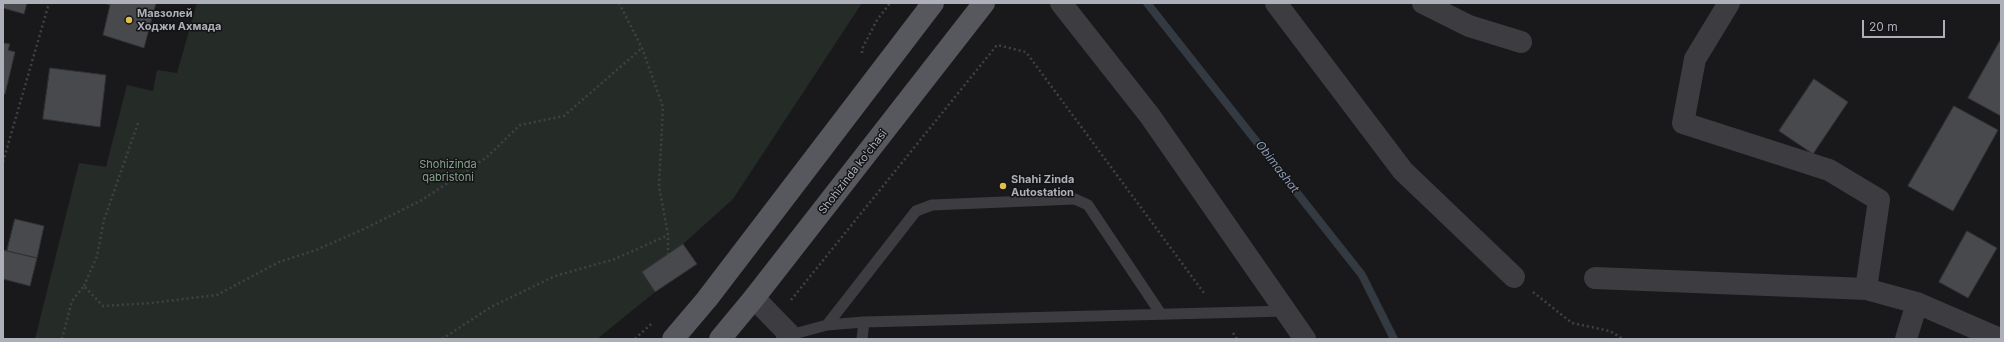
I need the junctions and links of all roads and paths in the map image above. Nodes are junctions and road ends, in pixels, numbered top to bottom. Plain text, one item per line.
1 (50, 3) edge
2 (619, 3) edge
3 (934, 3) edge
4 (984, 3) edge
5 (1061, 3) edge
6 (1276, 3) edge
7 (1422, 3) edge
8 (1729, 3) edge
9 (1521, 42) dead end
10 (642, 48) junction
11 (138, 123) dead end
12 (3, 162) edge
13 (668, 235) junction
14 (668, 254) dead end
15 (1514, 277) joint
16 (1595, 278) dead end
17 (84, 286) junction
18 (1866, 289) junction
19 (754, 298) junction
20 (1917, 303) junction
21 (1286, 311) junction
22 (1161, 314) junction
23 (864, 322) junction
24 (827, 325) junction
25 (788, 337) edge
26 (62, 339) edge
27 (442, 339) edge
28 (673, 339) edge
29 (720, 339) edge
30 (862, 339) edge
31 (1305, 339) edge
32 (1623, 339) edge
33 (1906, 339) edge
34 (2000, 339) edge

1 - 12 path
2 - 10 path
3 - 28 main road
4 - 19 main road, Shohizinda ko'chasi
5 - 21 street
6 - 15 street
7 - 9 street
8 - 18 street
10 - 13 path
10 - 17 path
11 - 17 path
13 - 14 path
13 - 27 path
15 - 32 path
16 - 18 street
17 - 26 path
18 - 20 street
19 - 25 street
19 - 29 main road, Shohizinda ko'chasi
20 - 33 street
20 - 34 street
21 - 22 lane
21 - 31 street
22 - 23 lane
22 - 24 lane
23 - 24 lane
23 - 30 lane
24 - 25 lane

